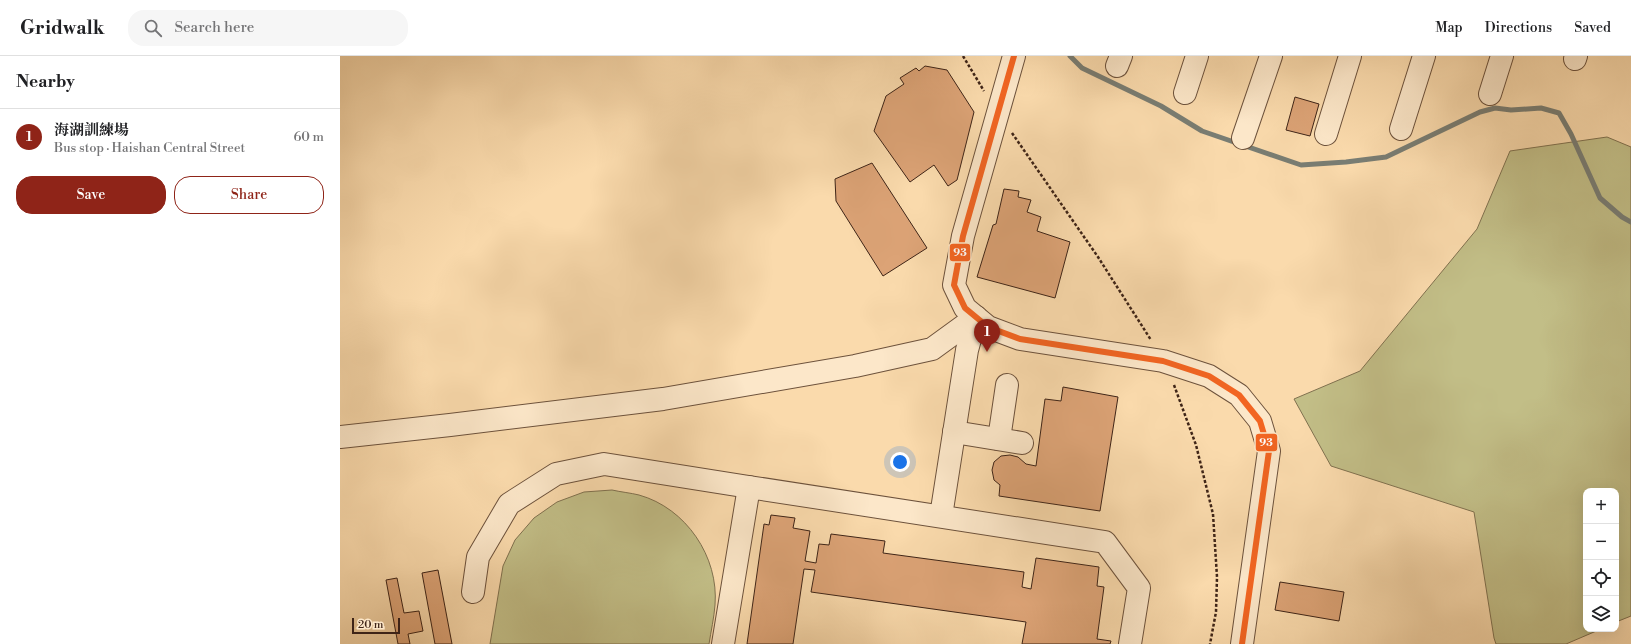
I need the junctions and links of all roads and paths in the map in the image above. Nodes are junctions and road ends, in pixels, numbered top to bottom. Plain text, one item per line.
1 (962, 56) edge
2 (1014, 56) edge
3 (1197, 56) edge
4 (1271, 56) edge
5 (1350, 56) edge
6 (1424, 56) edge
7 (1502, 56) edge
8 (1186, 93) dead end
9 (1490, 94) dead end
10 (999, 114) junction
11 (1401, 129) dead end
12 (1326, 134) dead end
13 (1243, 138) dead end
14 (976, 317) junction
15 (1162, 361) junction
16 (1007, 385) dead end
17 (954, 432) junction
18 (340, 436) edge
19 (999, 439) junction
20 (1022, 443) dead end
21 (749, 487) junction
22 (941, 516) junction
23 (474, 592) dead end
24 (724, 644) edge
25 (1130, 644) edge
26 (1210, 644) edge
27 (1242, 644) edge

1 - 10 path
2 - 10 street
3 - 8 street
4 - 13 street
5 - 12 street
6 - 11 street
7 - 9 street
10 - 14 street
10 - 15 path
14 - 15 street
14 - 17 street
14 - 18 street
15 - 26 path
15 - 27 street
16 - 19 street
17 - 19 street
17 - 22 street
19 - 20 street
21 - 22 street
21 - 23 street
21 - 24 street
22 - 25 street

